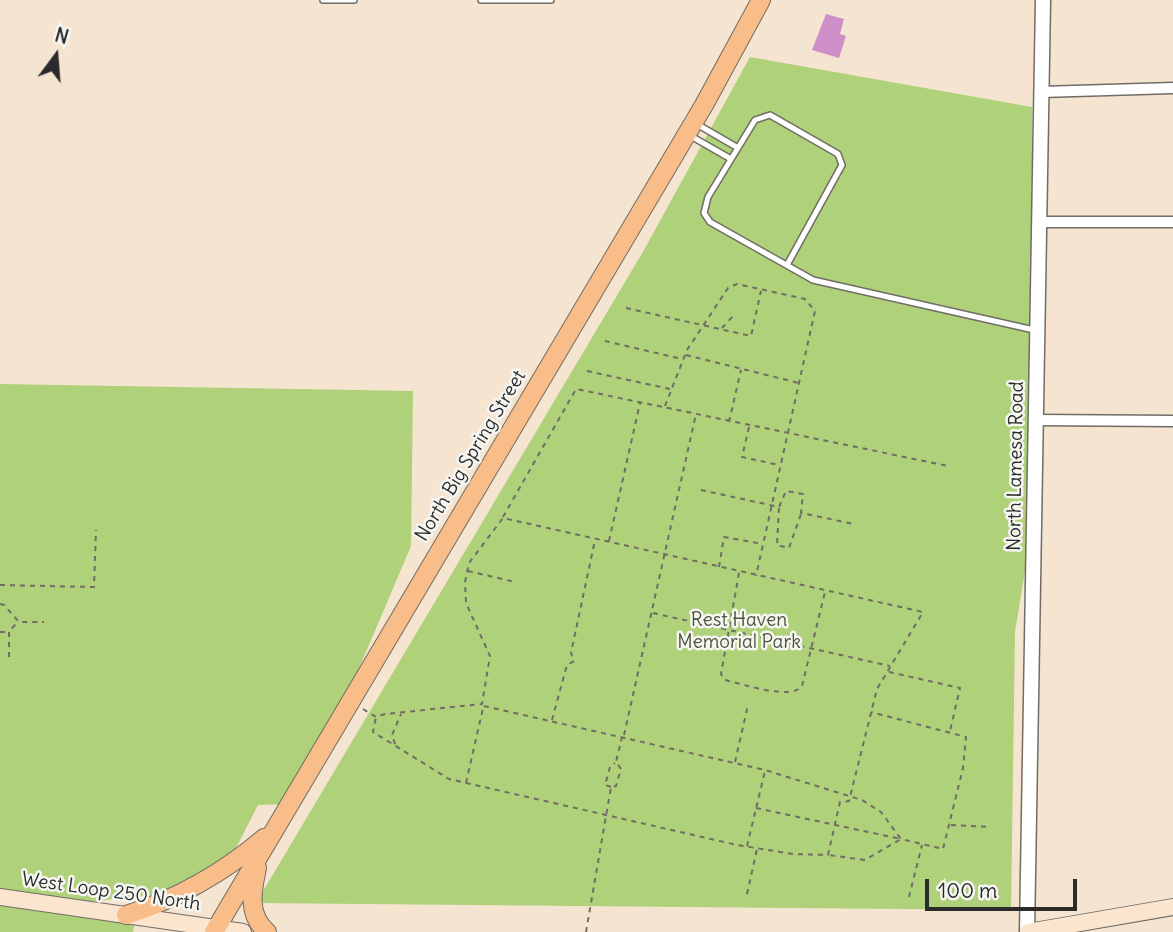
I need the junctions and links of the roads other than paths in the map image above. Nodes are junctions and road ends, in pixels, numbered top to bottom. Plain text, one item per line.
1 (323, 0) edge
2 (354, 0) edge
3 (481, 0) edge
4 (551, 0) edge
5 (761, 0) edge
6 (1043, 0) edge
7 (1173, 88) edge
8 (1041, 92) junction
9 (690, 128) junction
10 (738, 148) junction
11 (731, 159) junction
12 (1039, 222) junction
13 (1173, 222) edge
14 (787, 265) junction
15 (1037, 330) junction
16 (1036, 420) junction
17 (1173, 421) edge
18 (274, 829) junction
19 (261, 851) junction
20 (0, 897) edge
21 (1173, 907) edge
22 (134, 917) junction
23 (215, 930) edge
24 (156, 932) edge
25 (243, 932) edge
26 (267, 932) edge
27 (1028, 932) edge

1 - 2 lane
3 - 4 lane
5 - 9 highway, North Big Spring Street
6 - 8 street, North Lamesa Road
7 - 8 street
8 - 12 street, North Lamesa Road
9 - 10 lane
9 - 11 lane
9 - 18 highway, North Big Spring Street
10 - 11 lane
10 - 14 lane
11 - 14 lane
12 - 13 street
12 - 15 street, North Lamesa Road
14 - 15 lane
15 - 16 street, North Lamesa Road
16 - 17 street
16 - 27 street, North Lamesa Road
18 - 19 highway, North Big Spring Street
18 - 22 highway
19 - 23 highway, North Big Spring Street
19 - 26 highway
20 - 22 main road, West Loop 250 North
21 - 27 main road
22 - 23 main road, West Loop 250 North
22 - 24 main road
23 - 25 main road, West Loop 250 North

